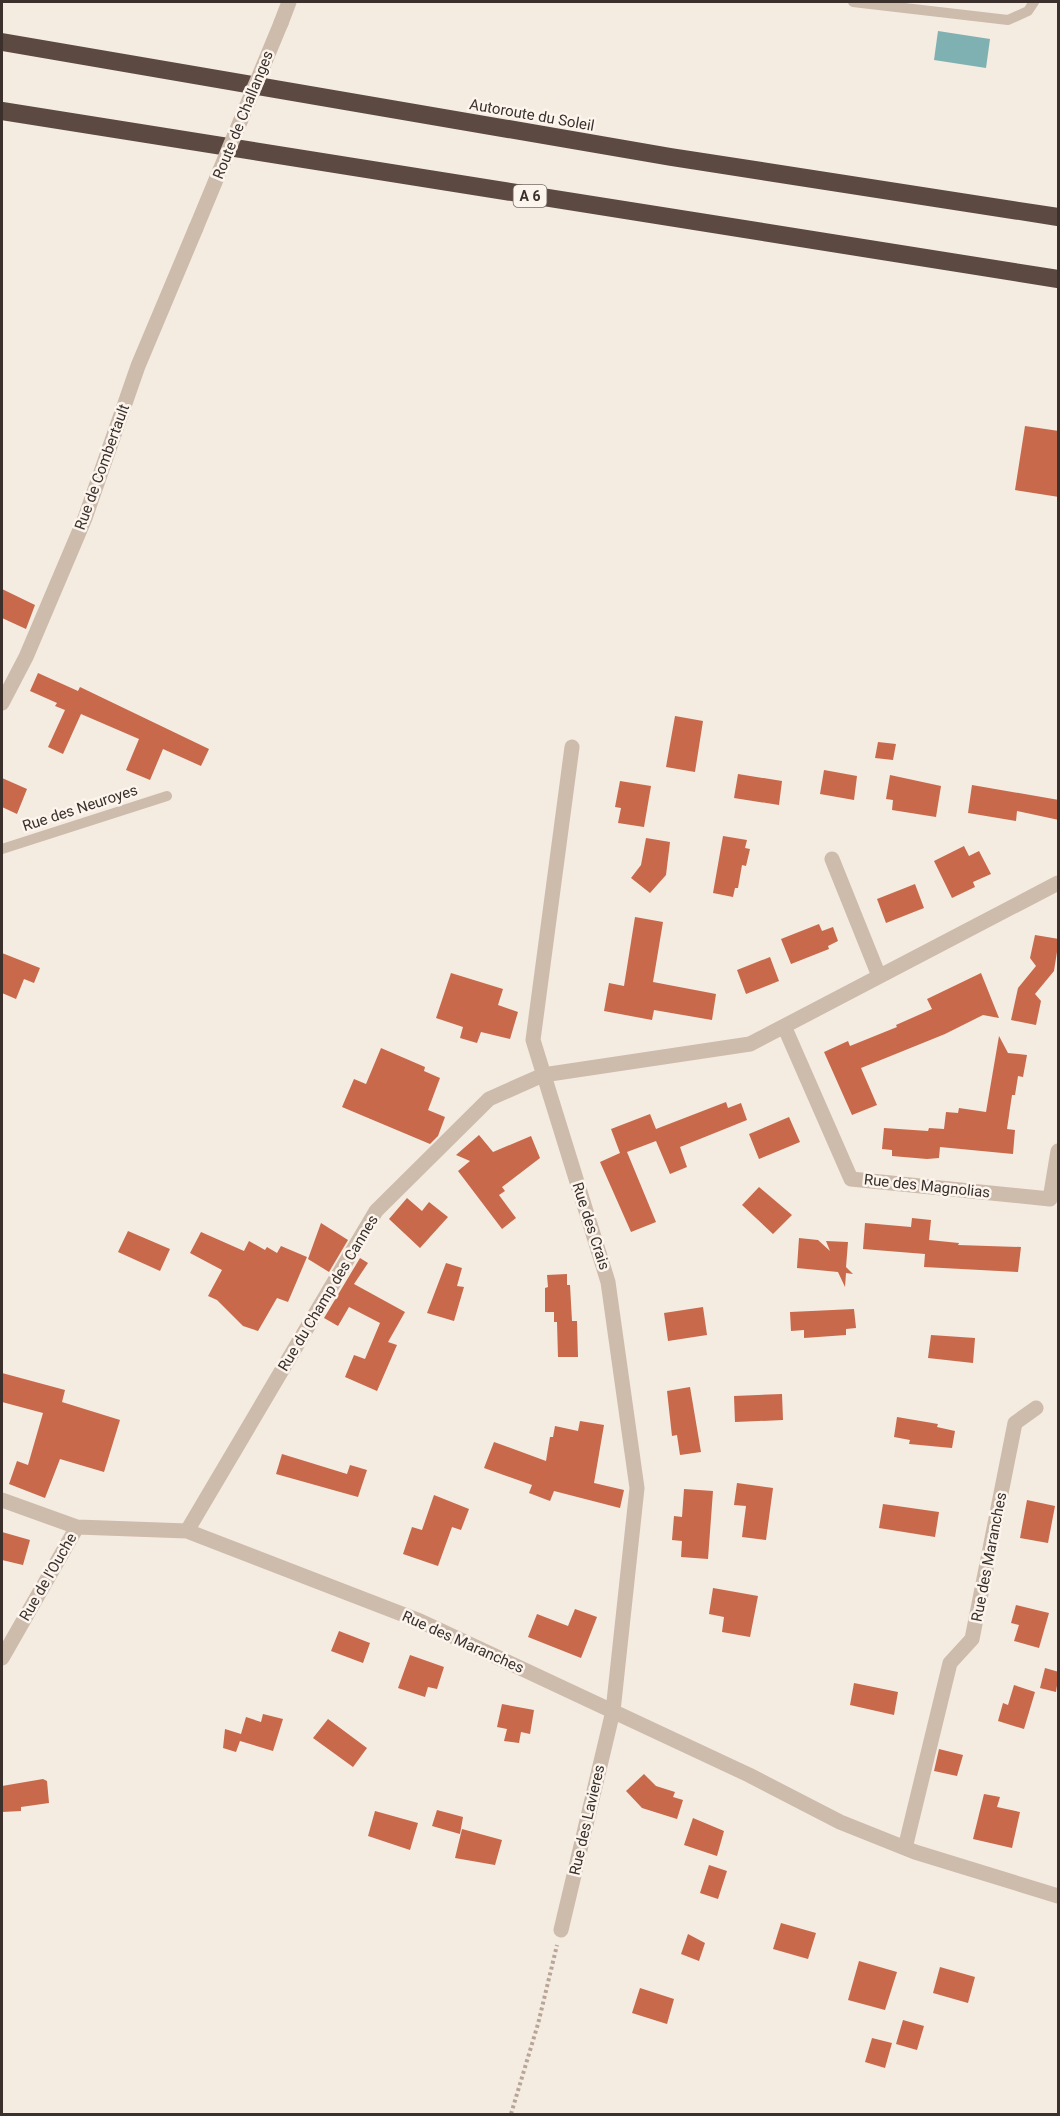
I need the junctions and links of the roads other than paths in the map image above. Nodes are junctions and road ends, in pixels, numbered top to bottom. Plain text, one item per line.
1 (289, 2) edge
2 (853, 2) edge
3 (1034, 2) edge
4 (2, 42) edge
5 (2, 111) edge
6 (1059, 217) edge
7 (196, 228) joint
8 (1059, 279) edge
9 (2, 704) edge
10 (572, 747) dead end
11 (167, 796) dead end
12 (2, 849) edge
13 (832, 858) dead end
14 (1059, 883) edge
15 (879, 976) junction
16 (784, 1026) junction
17 (543, 1075) junction
18 (1059, 1151) edge
19 (1036, 1408) dead end
20 (2, 1500) edge
21 (77, 1527) junction
22 (188, 1531) junction
23 (2, 1658) edge
24 (613, 1711) junction
25 (905, 1848) junction
26 (1059, 1896) edge
27 (561, 1930) road end

1 - 7 street, Route de Challanges, bridge
2 - 3 lane
4 - 6 highway, Autoroute du Soleil
5 - 8 highway, A 6
7 - 9 street, Rue de Combertault
10 - 17 street, Rue des Crais
11 - 12 lane, Rue des Neuroyes
13 - 15 street
14 - 15 street
15 - 16 street
16 - 17 street
16 - 18 street, Rue des Magnolias
17 - 22 street, Rue du Champ des Cannes
17 - 24 street, Rue des Crais
19 - 25 street, Rue des Maranches
20 - 21 street, Rue des Maranches
21 - 22 street, Rue des Maranches
21 - 23 street, Rue de l'Ouche
22 - 24 street, Rue des Maranches
24 - 25 street, Rue des Maranches
24 - 27 street, Rue des Lavieres
25 - 26 street, Rue des Maranches

